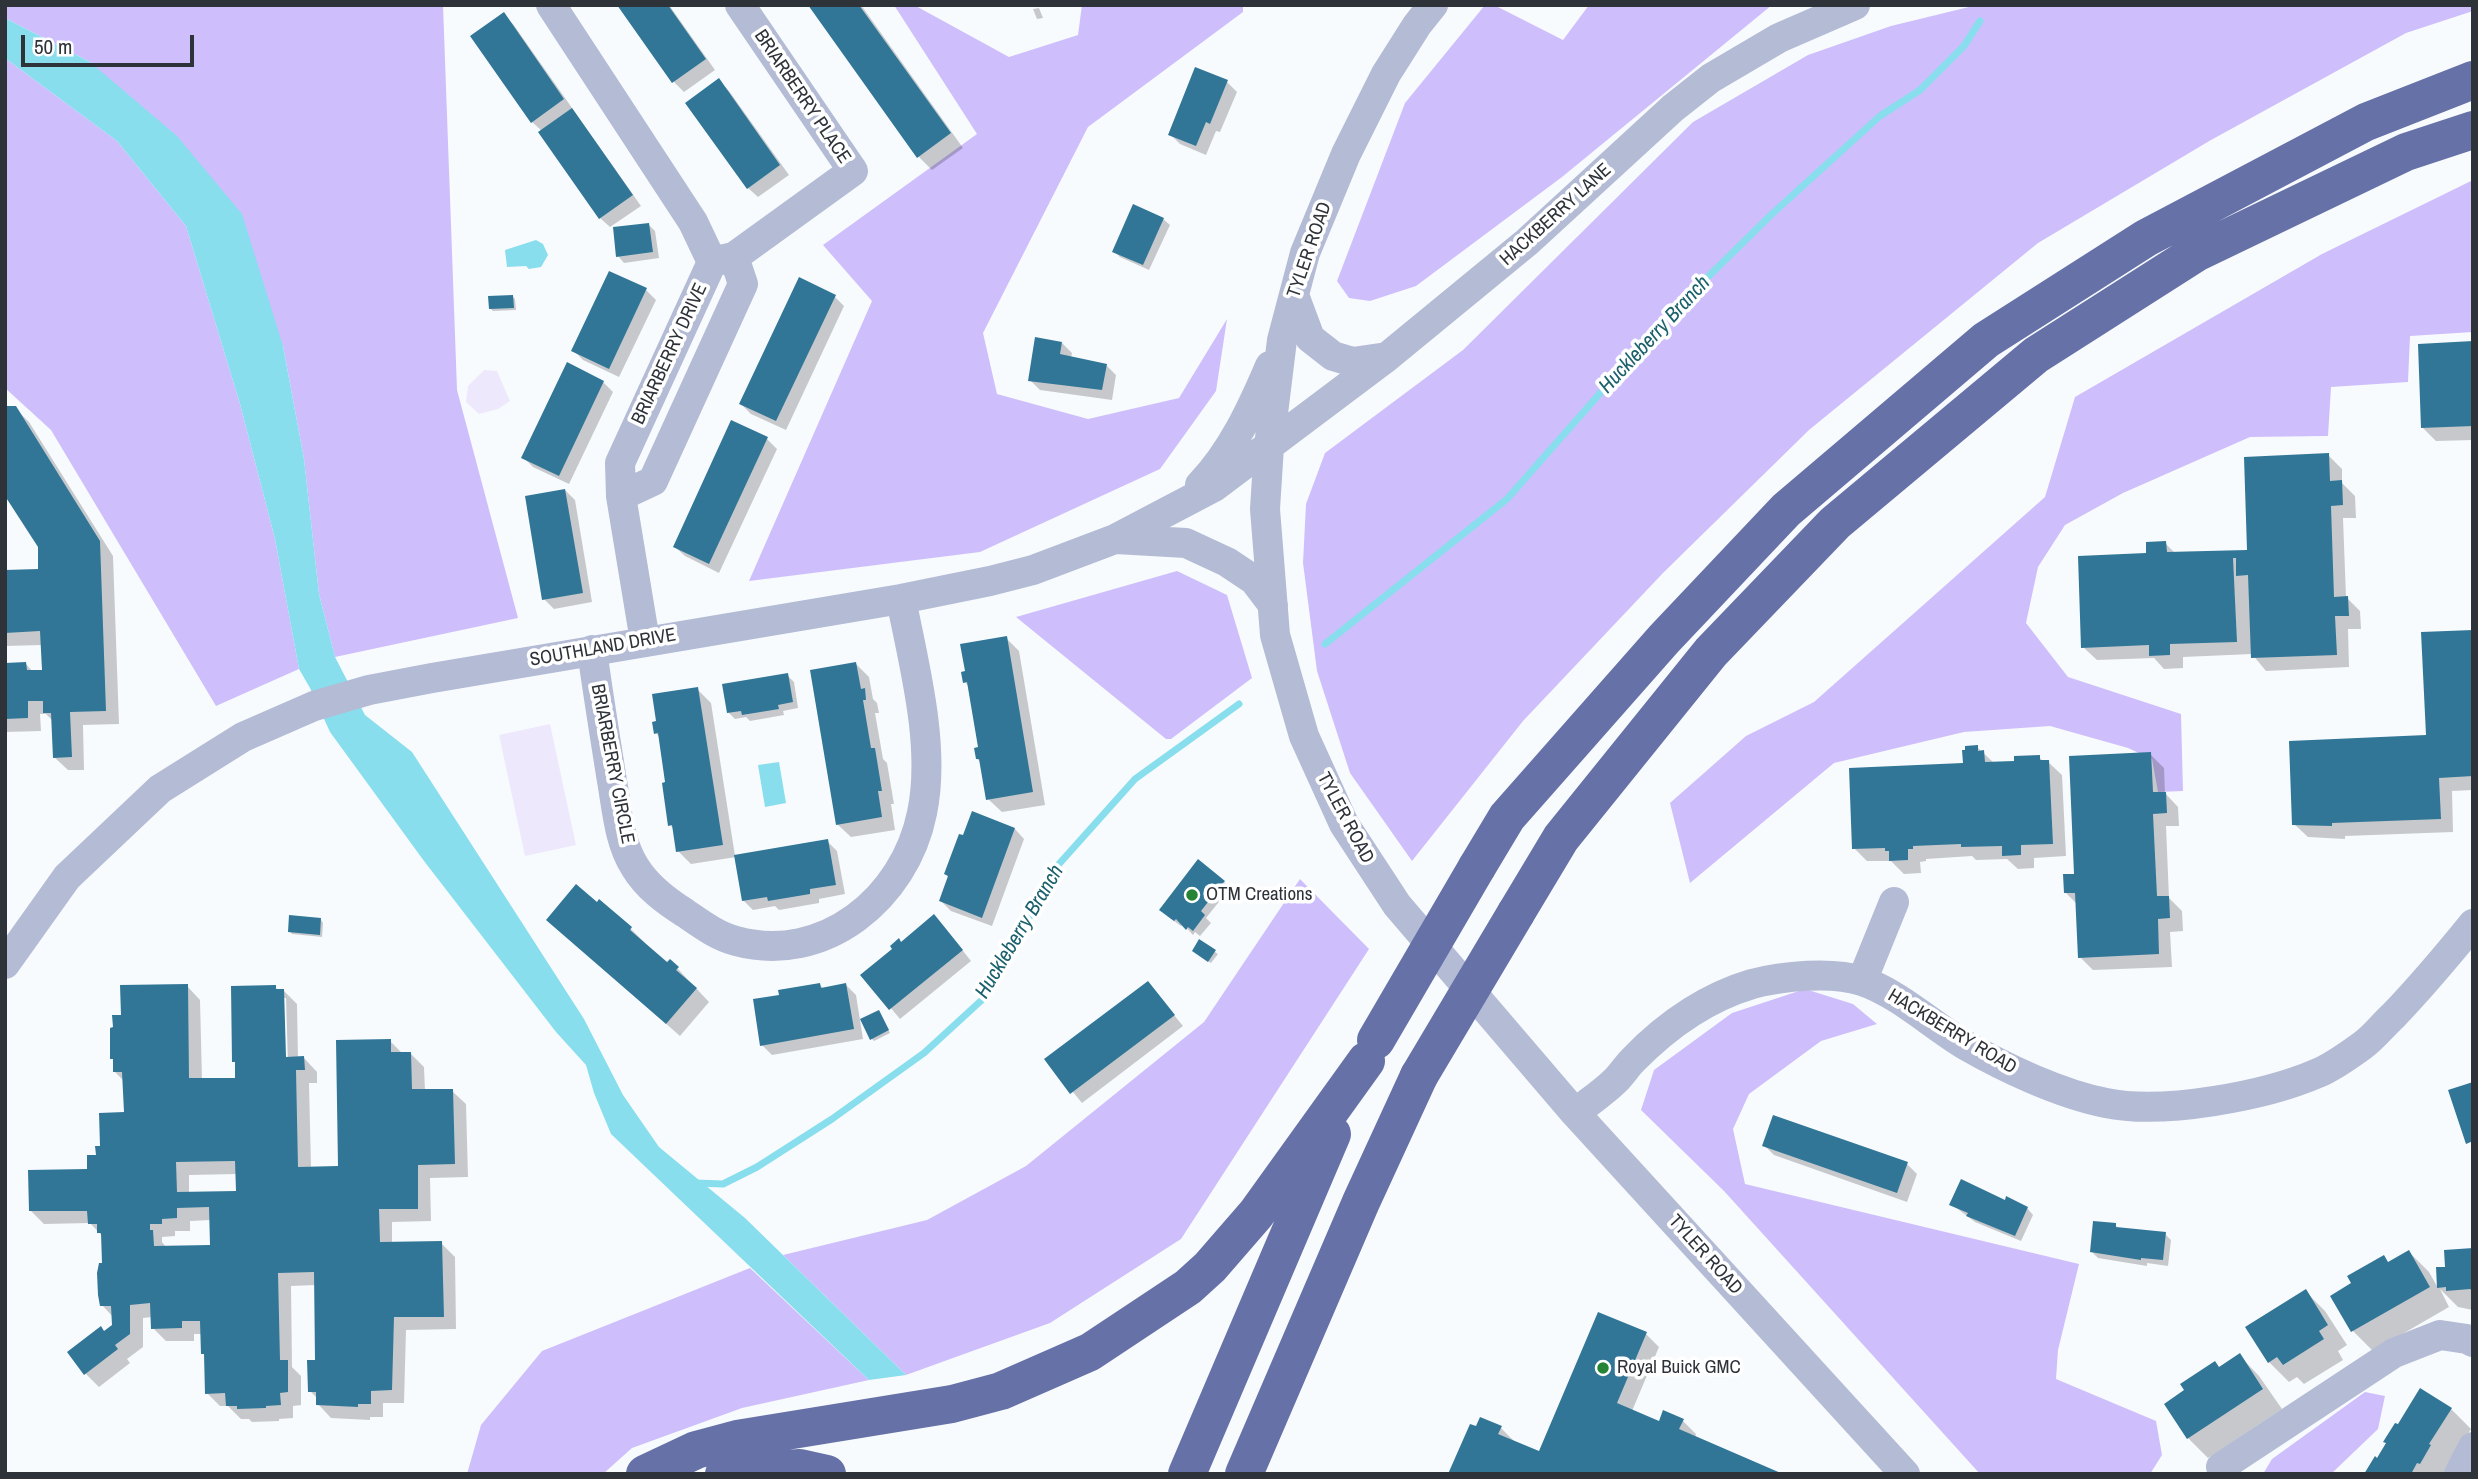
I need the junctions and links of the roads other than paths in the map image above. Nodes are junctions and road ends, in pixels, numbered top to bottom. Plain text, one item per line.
1 (551, 5) edge
2 (740, 5) edge
3 (1433, 5) edge
4 (1855, 5) edge
5 (2473, 80) edge
6 (2473, 130) edge
7 (723, 260) junction
8 (1294, 295) junction
9 (1282, 340) junction
10 (1387, 357) junction
11 (1269, 446) junction
12 (1182, 504) junction
13 (1115, 539) junction
14 (901, 599) junction
15 (1273, 605) junction
16 (645, 641) junction
17 (592, 650) junction
18 (1894, 902) dead end
19 (2473, 924) edge
20 (5, 964) edge
21 (1862, 981) junction
22 (1371, 1050) junction
23 (1575, 1113) junction
24 (2473, 1342) edge
25 (2473, 1447) edge
26 (2221, 1467) dead end
27 (645, 1474) edge
28 (724, 1474) edge
29 (827, 1474) edge
30 (1187, 1474) edge
31 (1244, 1474) edge
32 (1905, 1474) edge
33 (2459, 1474) edge

1 - 7 street
2 - 7 street, BRIARBERRY PLACE
3 - 8 street, TYLER ROAD
4 - 10 street, HACKBERRY LANE
5 - 22 highway, bridge
6 - 31 highway, bridge
7 - 16 street, BRIARBERRY DRIVE
8 - 9 street, TYLER ROAD
8 - 10 street
9 - 11 street, TYLER ROAD
9 - 12 street
10 - 11 street, HACKBERRY LANE
11 - 12 street, SOUTHLAND DRIVE
11 - 15 street, TYLER ROAD
12 - 13 street, SOUTHLAND DRIVE
13 - 14 street, SOUTHLAND DRIVE
13 - 15 street
14 - 16 street, SOUTHLAND DRIVE
14 - 17 street, BRIARBERRY CIRCLE
15 - 23 street, TYLER ROAD
16 - 17 street, SOUTHLAND DRIVE
17 - 20 street, SOUTHLAND DRIVE
18 - 21 street
19 - 21 street, HACKBERRY ROAD
21 - 23 street, HACKBERRY ROAD
22 - 27 highway
22 - 30 highway
23 - 32 street, TYLER ROAD
24 - 26 street
25 - 33 street
28 - 29 highway

